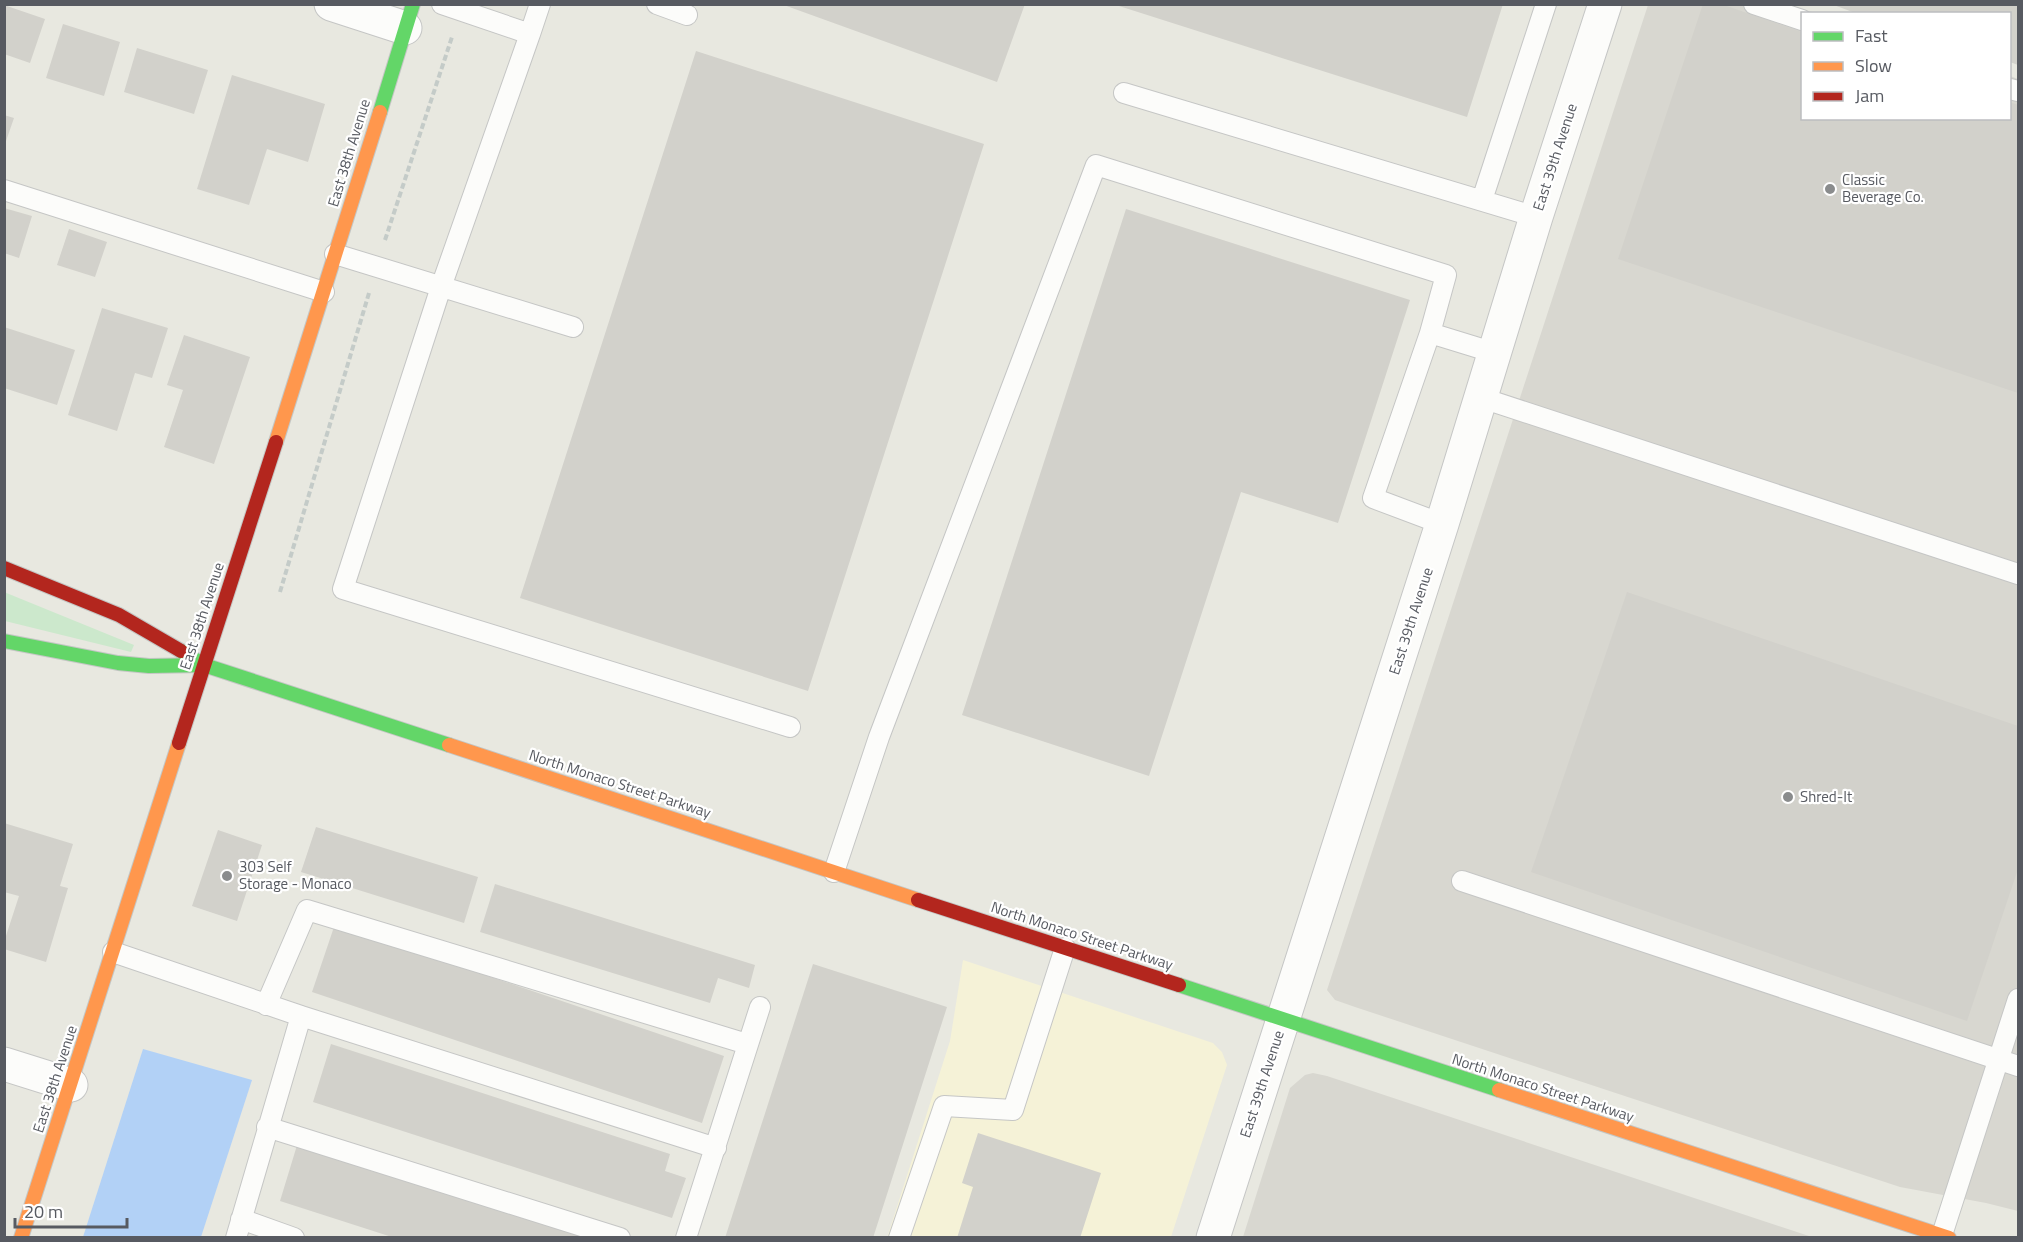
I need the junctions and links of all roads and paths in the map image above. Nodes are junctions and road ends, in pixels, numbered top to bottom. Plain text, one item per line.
1 (331, 4) edge
2 (442, 4) edge
3 (540, 4) edge
4 (657, 4) edge
5 (1546, 4) edge
6 (1605, 4) edge
7 (1754, 4) edge
8 (687, 15) dead end
9 (409, 16) edge
10 (1801, 20) edge
11 (530, 34) junction
12 (1124, 93) dead end
13 (4, 190) edge
14 (1482, 201) junction
15 (1536, 217) junction
16 (335, 254) junction
17 (441, 287) junction
18 (324, 292) junction
19 (573, 327) dead end
20 (1430, 333) junction
21 (1495, 353) junction
22 (1482, 398) junction
23 (1442, 524) junction
24 (4, 568) edge
25 (2019, 574) edge
26 (4, 641) edge
27 (204, 665) junction
28 (790, 727) dead end
29 (834, 872) junction
30 (1462, 881) dead end
31 (1065, 948) junction
32 (113, 952) junction
33 (2019, 999) edge
34 (266, 1005) junction
35 (760, 1007) dead end
36 (301, 1016) junction
37 (1283, 1019) junction
38 (747, 1044) junction
39 (1999, 1059) junction
40 (2019, 1066) edge
41 (19, 1069) edge
42 (71, 1085) junction
43 (267, 1127) junction
44 (716, 1148) junction
45 (238, 1228) edge
46 (1946, 1236) edge
47 (21, 1238) edge
48 (294, 1238) edge
49 (620, 1238) edge
50 (686, 1238) edge
51 (899, 1238) edge
52 (1214, 1238) edge

1 - 9 street
2 - 11 lane
3 - 11 lane
4 - 8 lane
5 - 14 lane
6 - 15 street, East 39th Avenue
7 - 10 lane
9 - 16 street, East 38th Avenue
11 - 17 lane
12 - 14 lane
13 - 18 lane
14 - 15 lane
15 - 21 street, East 39th Avenue
16 - 17 lane
16 - 18 street, East 38th Avenue
17 - 19 lane
17 - 28 lane
18 - 27 street, East 38th Avenue
20 - 21 lane
20 - 23 lane
20 - 29 lane
21 - 22 street, East 39th Avenue
22 - 23 street, East 39th Avenue
22 - 25 lane
23 - 37 street, East 39th Avenue
24 - 27 street, North Monaco Street Parkway
26 - 27 street, North Monaco Street Parkway
27 - 29 street, North Monaco Street Parkway
27 - 32 street, East 38th Avenue
29 - 31 street, North Monaco Street Parkway
30 - 39 lane
31 - 37 street, North Monaco Street Parkway
31 - 51 lane
32 - 34 lane
32 - 42 street, East 38th Avenue
33 - 39 lane
34 - 36 lane
34 - 38 lane
35 - 38 lane
36 - 43 lane
36 - 44 lane
37 - 46 street, North Monaco Street Parkway
37 - 52 street, East 39th Avenue
38 - 44 lane
39 - 40 lane
39 - 46 lane
41 - 42 street
42 - 47 street, East 38th Avenue
43 - 45 lane
43 - 49 lane
44 - 50 lane
45 - 48 lane

